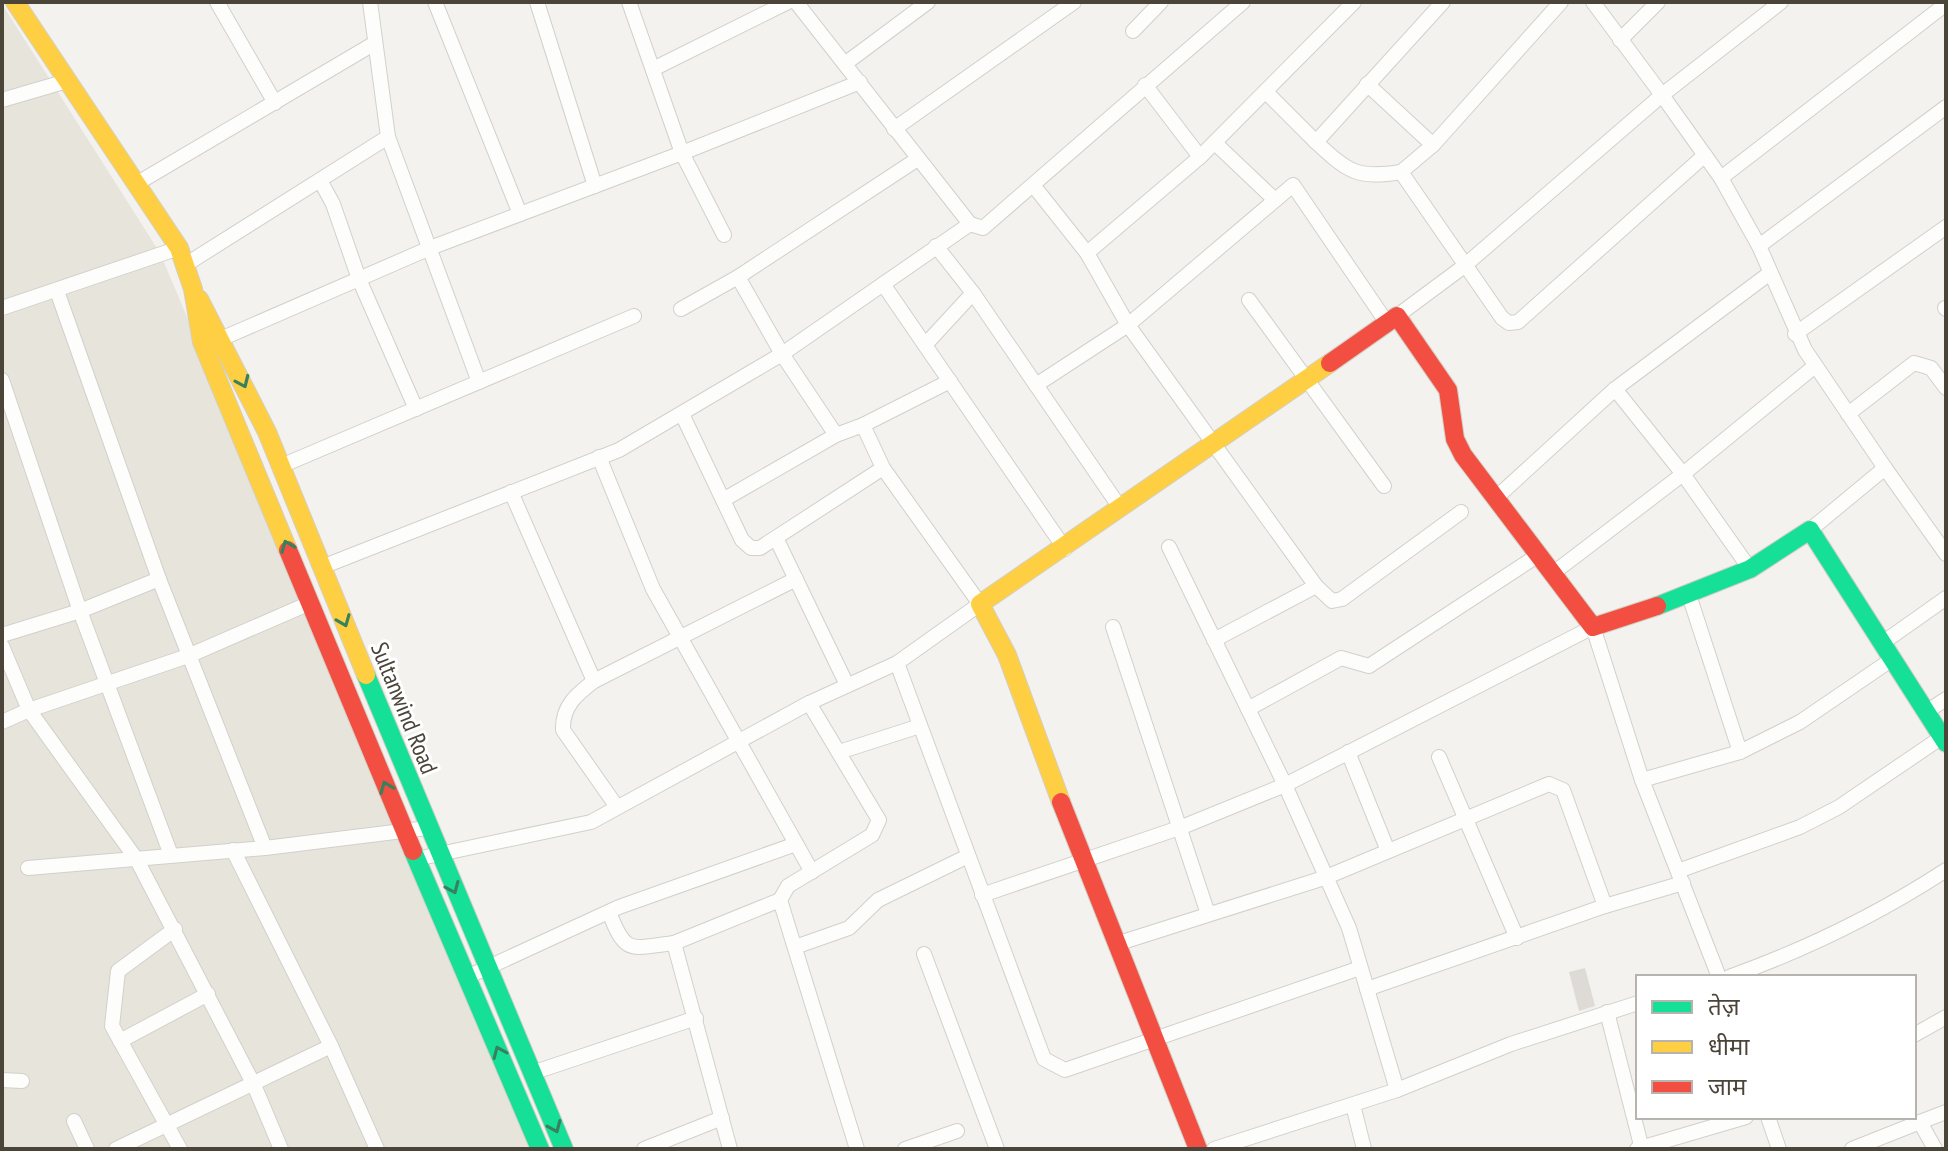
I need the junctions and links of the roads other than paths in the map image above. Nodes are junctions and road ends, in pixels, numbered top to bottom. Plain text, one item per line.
1 (15, 2) edge
2 (370, 2) edge
3 (435, 2) edge
4 (537, 2) edge
5 (629, 2) edge
6 (788, 2) edge
7 (796, 2) edge
8 (928, 2) edge
9 (1074, 2) edge
10 (1161, 2) edge
11 (1243, 2) edge
12 (1354, 2) edge
13 (1443, 2) edge
14 (1561, 2) edge
15 (1593, 2) edge
16 (1658, 2) edge
17 (1781, 2) edge
18 (221, 4) edge
19 (1946, 4) edge
20 (1133, 31) dead end
21 (1620, 40) junction
22 (375, 43) junction
23 (846, 63) junction
24 (653, 69) junction
25 (67, 81) junction
26 (860, 82) junction
27 (1367, 84) junction
28 (1145, 85) junction
29 (1266, 92) junction
30 (1662, 95) junction
31 (2, 100) edge
32 (275, 103) junction
33 (1946, 107) edge
34 (894, 129) junction
35 (388, 137) junction
36 (1316, 142) junction
37 (1215, 143) junction
38 (1433, 145) junction
39 (682, 153) junction
40 (1705, 155) junction
41 (1200, 157) junction
42 (916, 160) junction
43 (1401, 172) junction
44 (1721, 178) junction
45 (320, 180) junction
46 (136, 184) junction
47 (1033, 185) junction
48 (595, 186) junction
49 (1275, 200) junction
50 (520, 214) junction
51 (970, 224) junction
52 (1946, 227) edge
53 (724, 235) dead end
54 (936, 246) junction
55 (1759, 246) junction
56 (430, 248) junction
57 (1087, 253) junction
58 (182, 257) junction
59 (1463, 267) junction
60 (1770, 273) junction
61 (738, 277) junction
62 (359, 279) junction
63 (883, 284) junction
64 (193, 289) junction
65 (57, 291) junction
66 (973, 293) junction
67 (1249, 300) dead end
68 (2, 308) edge
69 (681, 309) dead end
70 (634, 316) dead end
71 (1392, 319) junction
72 (1128, 325) junction
73 (1795, 334) junction
74 (223, 338) junction
75 (925, 345) junction
76 (782, 354) junction
77 (1815, 366) junction
78 (1307, 380) junction
79 (950, 381) junction
80 (479, 382) junction
81 (1036, 385) junction
82 (1946, 388) edge
83 (3, 389) edge
84 (1615, 389) junction
85 (416, 409) junction
86 (682, 414) junction
87 (1848, 414) junction
88 (863, 425) junction
89 (836, 435) junction
90 (1214, 443) junction
91 (599, 457) junction
92 (281, 466) junction
93 (883, 468) junction
94 (1885, 468) junction
95 (1683, 474) junction
96 (1384, 486) dead end
97 (511, 492) junction
98 (1498, 496) junction
99 (723, 500) junction
100 (1121, 509) junction
101 (1461, 512) dead end
102 (1810, 530) junction
103 (776, 538) junction
104 (1169, 547) dead end
105 (1065, 549) junction
106 (1540, 554) junction
107 (1946, 554) edge
108 (322, 567) junction
109 (1750, 569) junction
110 (1552, 574) junction
111 (159, 579) junction
112 (796, 579) junction
113 (1316, 586) junction
114 (1689, 595) junction
115 (1946, 598) edge
116 (310, 603) junction
117 (980, 604) junction
118 (80, 611) junction
119 (1113, 627) dead end
120 (1593, 627) junction
121 (2, 635) edge
122 (679, 636) junction
123 (1214, 640) junction
124 (1881, 644) junction
125 (2, 646) edge
126 (188, 656) junction
127 (1891, 660) junction
128 (897, 663) junction
129 (594, 681) junction
130 (107, 683) junction
131 (847, 685) junction
132 (1946, 699) edge
133 (809, 703) junction
134 (1248, 709) junction
135 (29, 710) junction
136 (1926, 712) junction
137 (2, 722) edge
138 (920, 726) junction
139 (1944, 740) edge
140 (738, 741) junction
141 (839, 752) junction
142 (1348, 752) junction
143 (1740, 752) junction
144 (1439, 757) dead end
145 (1642, 780) junction
146 (1285, 785) junction
147 (617, 807) junction
148 (1466, 819) junction
149 (1182, 827) junction
150 (427, 828) junction
151 (405, 833) junction
152 (796, 844) junction
153 (265, 848) junction
154 (233, 850) junction
155 (1388, 851) junction
156 (438, 852) junction
157 (171, 855) junction
158 (968, 856) junction
159 (416, 859) junction
160 (137, 860) junction
161 (1082, 860) junction
162 (28, 868) dead end
163 (1946, 870) edge
164 (812, 872) junction
165 (1680, 877) junction
166 (1324, 878) junction
167 (982, 895) junction
168 (780, 900) junction
169 (1605, 906) junction
170 (609, 912) junction
171 (1208, 914) junction
172 (175, 929) junction
173 (1517, 938) junction
174 (674, 943) junction
175 (1116, 944) junction
176 (795, 947) junction
177 (924, 954) dead end
178 (487, 967) junction
179 (1360, 968) junction
180 (1718, 975) edge
181 (1735, 975) edge
182 (467, 977) junction
183 (1367, 989) junction
184 (208, 994) junction
185 (1636, 1004) edge
186 (1607, 1012) junction
187 (1946, 1017) edge
188 (696, 1018) junction
189 (1916, 1034) edge
190 (1156, 1040) junction
191 (120, 1041) junction
192 (331, 1046) junction
193 (532, 1073) junction
194 (2, 1080) edge
195 (22, 1081) dead end
196 (254, 1085) junction
197 (1397, 1090) junction
198 (1353, 1105) junction
199 (1946, 1112) edge
200 (722, 1118) junction
201 (1739, 1119) edge
202 (1769, 1119) edge
203 (74, 1121) dead end
204 (1920, 1122) junction
205 (169, 1124) junction
206 (957, 1131) dead end
207 (1259, 1142) edge
208 (87, 1149) edge
209 (116, 1149) edge
210 (180, 1149) edge
211 (281, 1149) edge
212 (377, 1149) edge
213 (540, 1149) edge
214 (564, 1149) edge
215 (644, 1149) edge
216 (730, 1149) edge
217 (857, 1149) edge
218 (905, 1149) edge
219 (997, 1149) edge
220 (1198, 1149) edge
221 (1214, 1149) edge
222 (1364, 1149) edge
223 (1640, 1149) edge
224 (1779, 1149) edge
225 (1852, 1149) edge
226 (1935, 1149) edge

1 - 25 main road
2 - 22 street
3 - 50 street
4 - 48 street
5 - 24 street
6 - 24 street
7 - 23 street
8 - 23 street
9 - 34 street
10 - 20 street
11 - 28 street
12 - 29 street
13 - 27 street
14 - 38 street
15 - 21 street
16 - 21 street
17 - 30 street
18 - 32 street
19 - 44 street
21 - 30 street
22 - 32 street
22 - 35 street
23 - 26 street
24 - 39 street
25 - 31 street
25 - 46 main road
26 - 34 street
26 - 39 street
27 - 36 street
27 - 38 street
28 - 41 street
28 - 47 street
29 - 36 street
29 - 37 street
30 - 40 street
30 - 59 street
32 - 46 street
33 - 55 street
34 - 42 street
35 - 45 street
35 - 56 street
36 - 43 street
37 - 41 street
37 - 49 street
38 - 43 street
39 - 48 street
39 - 53 street
40 - 44 street
40 - 59 street
41 - 57 street
42 - 51 street
42 - 61 street
43 - 59 street
44 - 55 street
45 - 58 street
45 - 62 street
46 - 58 main road
47 - 51 street
47 - 57 street
48 - 50 street
49 - 71 street
49 - 72 street
50 - 56 street
51 - 54 street
52 - 73 street
54 - 63 street
54 - 66 street
55 - 60 street
56 - 62 street
56 - 80 street
57 - 72 street
58 - 64 main road
58 - 65 street
59 - 71 street
60 - 73 street
60 - 84 street
61 - 69 street
61 - 76 street
62 - 74 street
62 - 85 street
63 - 75 street
63 - 76 street
64 - 74 main road, Sultanwind Road
116 -> 64 main road
65 - 68 street
65 - 111 street
66 - 75 street
66 - 81 street
67 - 78 street
70 - 80 street
71 - 78 main road
71 - 98 main road
72 - 81 street
72 - 90 street
73 - 77 street
74 -> 92 main road, Sultanwind Road
75 - 79 street
76 - 86 street
76 - 89 street
77 - 87 street
77 - 95 street
78 - 90 main road
78 - 96 street
79 - 88 street
79 - 105 street
80 - 85 street
81 - 100 street
82 - 87 street
83 - 118 street
84 - 95 street
84 - 98 street
85 - 92 street
86 - 91 street
86 - 99 street
87 - 94 street
88 - 89 street
88 - 93 street
89 - 99 street
90 - 100 main road
90 - 113 street
91 - 97 street
91 - 122 street
92 - 108 main road, Sultanwind Road
93 - 103 street
93 - 117 street
94 - 102 street
94 - 107 street
95 - 109 street
95 - 110 street
97 - 108 street
97 - 129 street
98 - 106 main road
99 - 103 street
100 - 105 main road
101 - 113 street
102 - 109 main road
102 - 124 main road
103 - 112 street
104 - 123 street
105 - 117 main road
106 - 110 main road
106 - 134 street
108 -> 150 main road, Sultanwind Road
109 - 114 main road
110 - 120 main road
111 - 118 street
111 - 126 street
112 - 122 street
112 - 131 street
113 - 123 street
114 - 120 main road
114 - 143 street
115 - 124 street
116 - 126 street
151 -> 116 main road
117 - 128 street
117 - 161 main road
118 - 121 street
118 - 130 street
119 - 149 street
120 - 142 street
120 - 145 street
122 - 129 street
122 - 140 street
123 - 134 street
124 - 127 main road
125 - 135 street
126 - 130 street
126 - 153 street
127 - 136 main road
127 - 143 street
128 - 131 street
128 - 138 street
129 - 147 street
130 - 135 street
130 - 157 street
131 - 133 street
132 - 136 street
133 - 140 street
133 - 141 street
134 - 146 street
135 - 137 street
135 - 160 street
136 - 139 main road
138 - 141 street
138 - 158 street
139 - 165 street
140 - 147 street
140 - 152 street
141 - 164 street
142 - 146 street
142 - 155 street
143 - 145 street
144 - 148 street
145 - 165 street
146 - 149 street
146 - 166 street
147 - 156 street
148 - 155 street
148 - 169 street
148 - 173 street
149 - 161 street
149 - 171 street
150 - 151 street
150 - 156 main road, Sultanwind Road
151 - 153 street
151 - 159 main road
152 - 164 street
152 - 170 street
153 - 154 street
154 - 157 street
154 - 192 street
155 - 166 street
156 - 159 street
156 -> 178 main road, Sultanwind Road
157 - 160 street
158 - 167 street
158 - 176 street
159 - 182 main road
160 - 162 street
160 - 172 street
161 - 167 street
161 - 175 main road
163 - 181 street
164 - 168 street
165 - 169 street
165 - 180 street
166 - 171 street
166 - 179 street
167 - 190 street
168 - 174 street
168 - 176 street
169 - 173 street
170 - 174 street
170 - 178 street
171 - 175 street
172 - 184 street
172 - 191 street
173 - 183 street
174 - 188 street
175 - 190 main road
176 - 217 street
177 - 219 street
178 - 182 street
178 - 193 main road, Sultanwind Road
179 - 183 street
179 - 190 street
213 -> 182 main road
183 - 197 street
184 - 191 street
184 - 196 street
185 - 186 street
186 - 197 street
186 - 223 street
187 - 189 street
188 - 193 street
188 - 200 street
190 - 220 main road
191 - 205 street
192 - 196 street
192 - 212 street
193 -> 214 main road, Sultanwind Road
194 - 195 street
196 - 205 street
196 - 211 street
197 - 198 street
198 - 207 street
198 - 222 street
199 - 204 street
200 - 215 street
200 - 216 street
201 - 223 street
202 - 224 street
203 - 208 street
204 - 225 street
204 - 226 street
205 - 209 street
205 - 210 street
206 - 218 street
207 - 221 street

